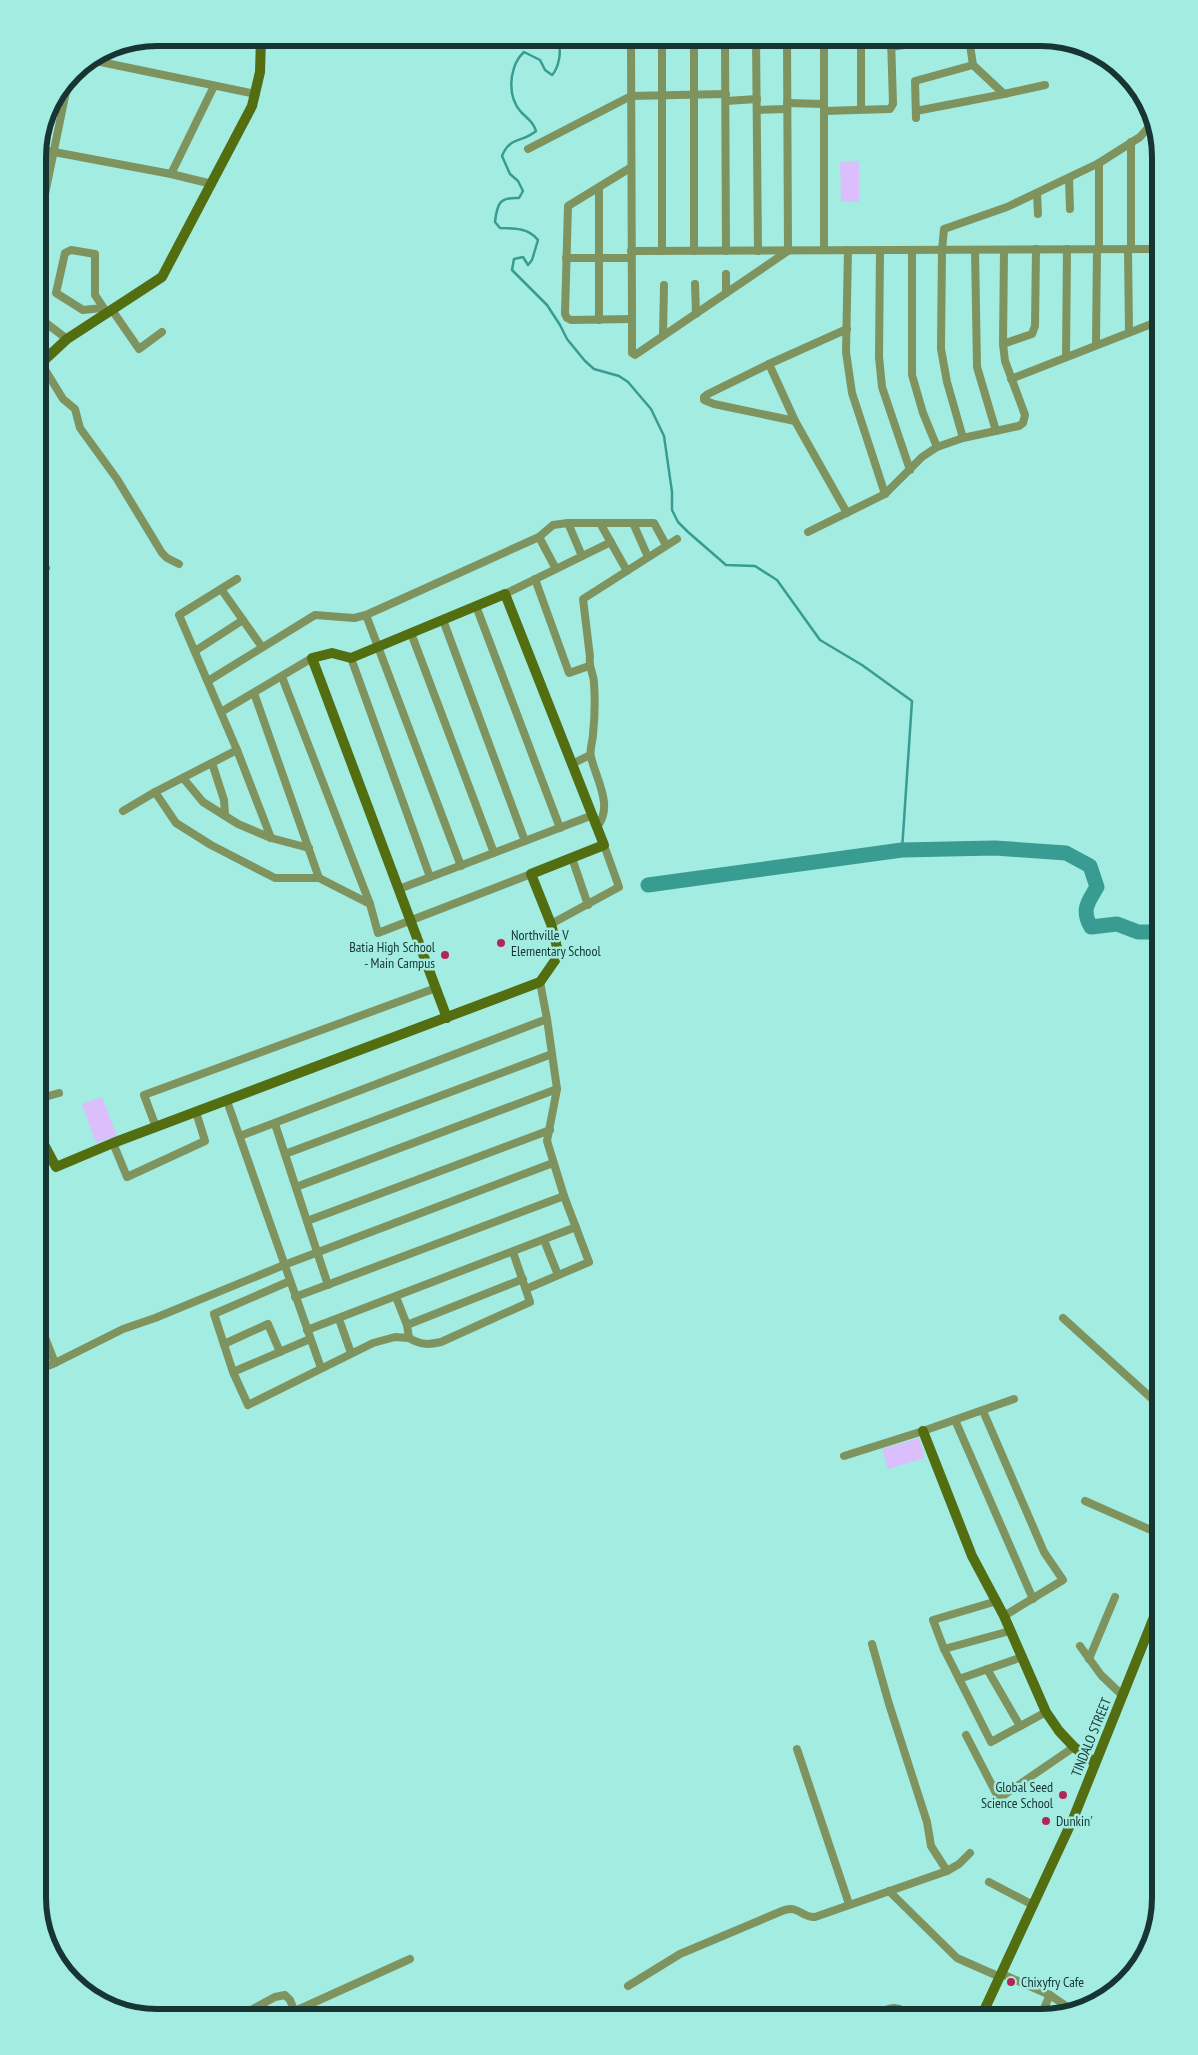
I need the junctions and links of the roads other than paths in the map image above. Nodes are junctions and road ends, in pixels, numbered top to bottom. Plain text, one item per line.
1 (261, 46) edge
2 (630, 46) edge
3 (662, 46) edge
4 (694, 46) edge
5 (725, 46) edge
6 (756, 46) edge
7 (787, 46) edge
8 (824, 46) edge
9 (860, 46) edge
10 (896, 46) edge
11 (970, 46) edge
12 (892, 47) joint
13 (100, 62) edge
14 (973, 65) junction
15 (1045, 85) dead end
16 (214, 86) junction
17 (66, 94) edge
18 (256, 94) junction
19 (1004, 94) junction
20 (631, 96) junction
21 (662, 96) junction
22 (694, 96) junction
23 (726, 98) junction
24 (757, 99) junction
25 (787, 106) junction
26 (824, 107) junction
27 (861, 109) junction
28 (757, 110) junction
29 (1148, 127) edge
30 (1131, 142) junction
31 (528, 149) dead end
32 (46, 150) edge
33 (54, 152) junction
34 (1099, 163) junction
35 (630, 168) junction
36 (171, 174) junction
37 (1069, 178) junction
38 (212, 184) junction
39 (598, 188) junction
40 (46, 190) edge
41 (1037, 193) junction
42 (1070, 209) dead end
43 (1038, 214) dead end
44 (1036, 249) junction
45 (1066, 249) junction
46 (1098, 249) junction
47 (1130, 249) junction
48 (1152, 249) edge
49 (824, 250) junction
50 (848, 250) junction
51 (880, 250) junction
52 (912, 250) junction
53 (942, 250) junction
54 (975, 250) junction
55 (1004, 250) junction
56 (662, 251) junction
57 (694, 251) junction
58 (726, 251) junction
59 (758, 251) junction
60 (788, 251) junction
61 (631, 255) junction
62 (566, 258) junction
63 (599, 258) junction
64 (726, 274) dead end
65 (695, 284) dead end
66 (664, 285) dead end
67 (726, 293) junction
68 (107, 310) junction
69 (696, 314) junction
70 (632, 319) junction
71 (599, 320) junction
72 (46, 323) edge
73 (1152, 324) edge
74 (847, 329) junction
75 (162, 332) dead end
76 (1130, 332) junction
77 (663, 335) junction
78 (67, 339) junction
79 (1003, 344) junction
80 (1096, 345) junction
81 (1066, 357) junction
82 (46, 358) edge
83 (769, 364) junction
84 (46, 375) edge
85 (1011, 379) junction
86 (795, 420) junction
87 (996, 431) junction
88 (963, 438) junction
89 (936, 447) junction
90 (910, 470) junction
91 (885, 494) junction
92 (847, 513) junction
93 (568, 522) junction
94 (600, 522) junction
95 (633, 522) junction
96 (808, 532) dead end
97 (539, 537) junction
98 (677, 539) dead end
99 (611, 542) junction
100 (666, 545) junction
101 (582, 556) junction
102 (648, 557) junction
103 (178, 564) dead end
104 (556, 569) junction
105 (627, 571) junction
106 (238, 579) dead end
107 (536, 579) junction
108 (221, 589) junction
109 (505, 594) junction
110 (476, 606) junction
111 (366, 615) junction
112 (243, 620) junction
113 (443, 620) junction
114 (411, 633) junction
115 (262, 647) junction
116 (378, 647) junction
117 (195, 651) junction
118 (312, 658) junction
119 (351, 658) junction
120 (589, 666) junction
121 (282, 677) junction
122 (208, 681) junction
123 (254, 693) junction
124 (221, 712) junction
125 (238, 750) junction
126 (590, 755) junction
127 (212, 763) junction
128 (572, 764) junction
129 (183, 778) junction
130 (155, 792) junction
131 (123, 811) dead end
132 (225, 815) junction
133 (593, 815) junction
134 (597, 827) junction
135 (560, 828) junction
136 (271, 838) junction
137 (525, 841) junction
138 (604, 845) junction
139 (309, 848) junction
140 (494, 853) junction
141 (572, 858) junction
142 (460, 866) junction
143 (532, 874) junction
144 (430, 877) junction
145 (319, 878) junction
146 (399, 889) junction
147 (370, 904) junction
148 (588, 905) junction
149 (410, 920) junction
150 (551, 924) junction
151 (540, 982) junction
152 (436, 988) junction
153 (447, 1018) junction
154 (547, 1019) junction
155 (552, 1054) junction
156 (557, 1089) junction
157 (59, 1093) dead end
158 (46, 1097) edge
159 (227, 1100) junction
160 (196, 1112) junction
161 (275, 1124) junction
162 (156, 1127) junction
163 (550, 1130) junction
164 (240, 1136) junction
165 (113, 1143) junction
166 (46, 1148) edge
167 (284, 1154) junction
168 (553, 1163) junction
169 (296, 1188) junction
170 (564, 1196) junction
171 (307, 1221) junction
172 (576, 1228) junction
173 (544, 1240) junction
174 (317, 1252) junction
175 (513, 1252) junction
176 (284, 1265) junction
177 (558, 1275) junction
178 (522, 1279) junction
179 (290, 1281) junction
180 (328, 1285) junction
181 (526, 1289) junction
182 (295, 1297) junction
183 (396, 1297) junction
184 (339, 1318) junction
185 (1063, 1318) dead end
186 (407, 1325) junction
187 (307, 1330) junction
188 (409, 1338) junction
189 (310, 1339) junction
190 (46, 1340) edge
191 (224, 1344) junction
192 (280, 1352) junction
193 (351, 1353) junction
194 (55, 1363) junction
195 (46, 1367) edge
196 (321, 1368) junction
197 (233, 1372) junction
198 (1014, 1399) dead end
199 (1152, 1399) edge
200 (983, 1411) junction
201 (955, 1420) junction
202 (923, 1431) junction
203 (844, 1456) dead end
204 (1085, 1502) dead end
205 (1152, 1531) edge
206 (1114, 1597) dead end
207 (1033, 1599) junction
208 (997, 1601) junction
209 (1004, 1616) junction
210 (1152, 1622) edge
211 (1010, 1631) junction
212 (872, 1644) dead end
213 (1080, 1646) dead end
214 (944, 1649) junction
215 (1022, 1658) junction
216 (1089, 1659) junction
217 (988, 1669) junction
218 (959, 1679) junction
219 (1123, 1696) junction
220 (1046, 1712) junction
221 (1020, 1726) junction
222 (966, 1735) dead end
223 (1074, 1747) junction
224 (797, 1749) dead end
225 (1095, 1763) junction
226 (970, 1853) dead end
227 (947, 1871) junction
228 (989, 1882) dead end
229 (889, 1891) junction
230 (849, 1904) junction
231 (1033, 1905) junction
232 (410, 1959) dead end
233 (1001, 1975) junction
234 (628, 1986) dead end
235 (1050, 1995) junction
236 (1066, 2006) edge
237 (253, 2009) edge
238 (294, 2009) edge
239 (306, 2009) edge
240 (889, 2009) edge
241 (903, 2009) edge
242 (985, 2009) edge
243 (1044, 2009) edge

1 - 18 street
2 - 20 street
3 - 21 street
4 - 22 street
5 - 23 street
6 - 24 street
7 - 25 street
8 - 26 street
9 - 27 street
10 - 12 street
11 - 14 street
12 - 27 street
13 - 16 street
14 - 19 street
14 - 19 street
15 - 19 street
16 - 18 street
16 - 36 street
17 - 33 street
18 - 38 street
20 - 21 street
20 - 31 street
20 - 35 street
21 - 22 street
21 - 56 street
22 - 23 street
22 - 57 street
23 - 24 street
23 - 58 street
24 - 28 street
25 - 26 street
25 - 28 street
25 - 60 street
26 - 27 street
26 - 49 street
28 - 59 street
29 - 30 street
30 - 34 street
30 - 47 street
32 - 33 street
33 - 36 street
33 - 40 street
34 - 37 street
34 - 46 street
35 - 39 street
35 - 61 street
36 - 38 street
37 - 41 street
37 - 42 street
38 - 68 street
39 - 62 street
39 - 63 street
41 - 43 street
41 - 53 street
44 - 45 street
44 - 55 street
44 - 79 street
45 - 46 street
45 - 81 street
46 - 47 street
46 - 80 street
47 - 48 street
47 - 76 street
49 - 50 street
49 - 60 street
50 - 51 street
50 - 74 street
51 - 52 street
51 - 90 street
52 - 53 street
52 - 89 street
53 - 54 street
53 - 88 street
54 - 55 street
54 - 87 street
55 - 79 street
56 - 57 street
56 - 61 street
57 - 58 street
58 - 59 street
59 - 60 street
60 - 67 street
61 - 63 street
61 - 70 street
62 - 63 street
62 - 71 street
63 - 71 street
64 - 67 street
65 - 69 street
66 - 77 street
67 - 69 street
68 - 68 street
68 - 75 street
68 - 78 street
69 - 77 street
70 - 71 street
70 - 77 street
72 - 78 street
73 - 76 street
74 - 83 street
74 - 91 street
76 - 80 street
78 - 82 street
79 - 85 street
80 - 81 street
81 - 85 street
83 - 86 street
83 - 86 street
84 - 103 street
85 - 87 street
86 - 92 street
87 - 88 street
88 - 89 street
89 - 90 street
90 - 91 street
91 - 92 street
92 - 96 street
93 - 94 street
93 - 97 street
93 - 101 street
94 - 95 street
94 - 99 street
95 - 100 street
95 - 102 street
97 - 104 street
97 - 111 street
98 - 100 street
99 - 101 street
99 - 105 street
100 - 102 street
101 - 104 street
102 - 105 street
104 - 107 street
105 - 120 street
106 - 108 street
107 - 109 street
107 - 120 street
108 - 112 street
108 - 117 street
109 - 110 street
109 - 128 street
110 - 113 street
110 - 135 street
111 - 115 street
111 - 116 street
112 - 115 street
112 - 117 street
113 - 114 street
113 - 137 street
114 - 116 street
114 - 140 street
115 - 122 street
116 - 119 street
116 - 142 street
117 - 122 street
118 - 119 street
118 - 121 street
118 - 146 street
119 - 144 street
120 - 126 street
121 - 123 street
121 - 147 street
122 - 124 street
123 - 124 street
123 - 139 street
124 - 125 street
125 - 127 street
125 - 136 street
126 - 128 street
126 - 134 street
127 - 129 street
127 - 132 street
128 - 133 street
129 - 130 street
129 - 132 street
130 - 131 street
130 - 145 street
132 - 136 street
133 - 134 street
133 - 135 street
134 - 138 street
135 - 137 street
136 - 139 street
137 - 140 street
138 - 141 street
138 - 148 street
139 - 145 street
140 - 142 street
141 - 143 street
141 - 148 street
142 - 144 street
143 - 149 street
143 - 150 street
144 - 146 street
145 - 147 street
146 - 149 street
147 - 149 street
148 - 150 street
149 - 152 street
150 - 151 street
151 - 153 street
151 - 154 street
152 - 153 street
152 - 162 street
153 - 159 street
154 - 155 street
154 - 161 street
155 - 156 street
155 - 167 street
156 - 163 street
156 - 169 street
157 - 158 street
159 - 160 street
159 - 164 street
160 - 162 street
160 - 165 street
161 - 164 street
161 - 167 street
162 - 165 street
163 - 168 street
163 - 171 street
164 - 176 street
165 - 166 street
167 - 169 street
168 - 170 street
168 - 174 street
169 - 171 street
170 - 172 street
170 - 180 street
171 - 174 street
172 - 173 street
172 - 177 street
173 - 175 street
173 - 177 street
174 - 176 street
174 - 180 street
175 - 178 street
175 - 183 street
176 - 179 street
176 - 194 street
177 - 181 street
178 - 181 street
178 - 186 street
179 - 182 street
179 - 191 street
180 - 182 street
181 - 188 street
182 - 187 street
183 - 184 street
183 - 186 street
184 - 187 street
184 - 193 street
185 - 199 street
186 - 188 street
187 - 189 street
188 - 193 street
189 - 192 street
189 - 196 street
190 - 194 street
191 - 192 street
191 - 197 street
192 - 197 street
193 - 196 street
194 - 195 street
196 - 197 street
198 - 200 street
200 - 201 street
200 - 207 street
201 - 202 street
201 - 207 street
202 - 203 street
202 - 208 street
204 - 205 street
206 - 216 street
207 - 209 street
208 - 209 street
208 - 214 street
209 - 211 street
210 - 219 street, TINDALO STREET
211 - 214 street
211 - 215 street
212 - 227 street
213 - 216 street
214 - 218 street
215 - 217 street
215 - 220 street
216 - 219 street
217 - 218 street
217 - 221 street
218 - 221 street
219 - 225 street, TINDALO STREET
220 - 221 street
220 - 223 street
222 - 223 street
223 - 225 street
224 - 230 street
225 - 231 street, TINDALO STREET
226 - 227 street
227 - 229 street
228 - 231 street
229 - 230 street
229 - 233 street
230 - 234 street
231 - 233 street, TINDALO STREET
232 - 239 street
233 - 235 street
233 - 242 street, TINDALO STREET
235 - 236 street
235 - 243 street
237 - 238 street
240 - 241 street

